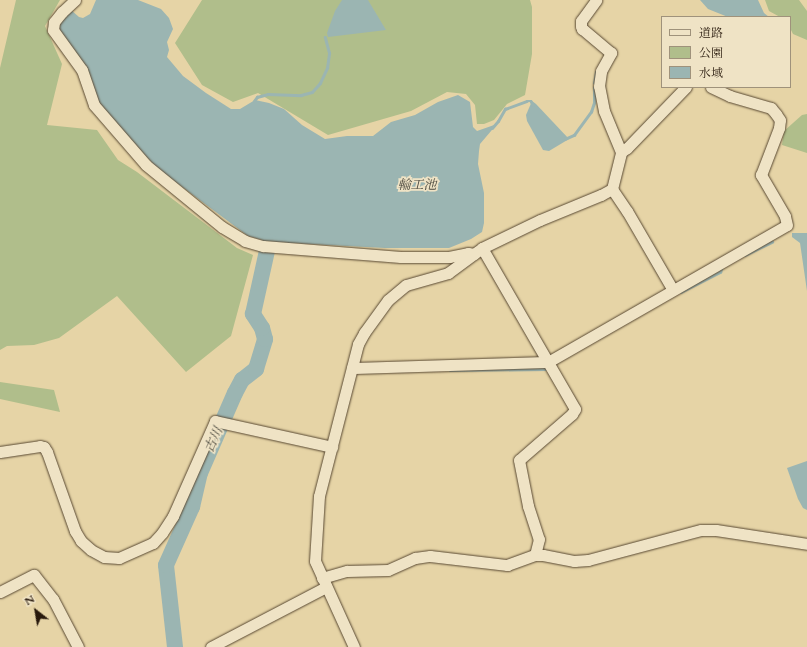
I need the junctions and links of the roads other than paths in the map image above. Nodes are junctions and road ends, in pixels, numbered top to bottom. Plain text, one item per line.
1 (75, 0) edge
2 (596, 0) edge
3 (685, 88) edge
4 (713, 88) edge
5 (621, 152) junction
6 (612, 189) junction
7 (478, 251) junction
8 (673, 290) junction
9 (548, 362) junction
10 (352, 368) junction
11 (332, 447) junction
12 (0, 452) edge
13 (807, 544) edge
14 (535, 555) junction
15 (324, 582) junction
16 (0, 592) edge
17 (78, 647) edge
18 (211, 647) edge
19 (354, 647) edge

1 - 7 street
2 - 5 street
3 - 5 street
4 - 8 street
5 - 6 street
6 - 7 street
6 - 8 street
7 - 9 street
7 - 10 street
8 - 9 street
9 - 10 street
9 - 14 street
10 - 11 street
11 - 12 street
11 - 15 street
13 - 14 street
14 - 15 street
15 - 18 street
15 - 19 street
16 - 17 street

